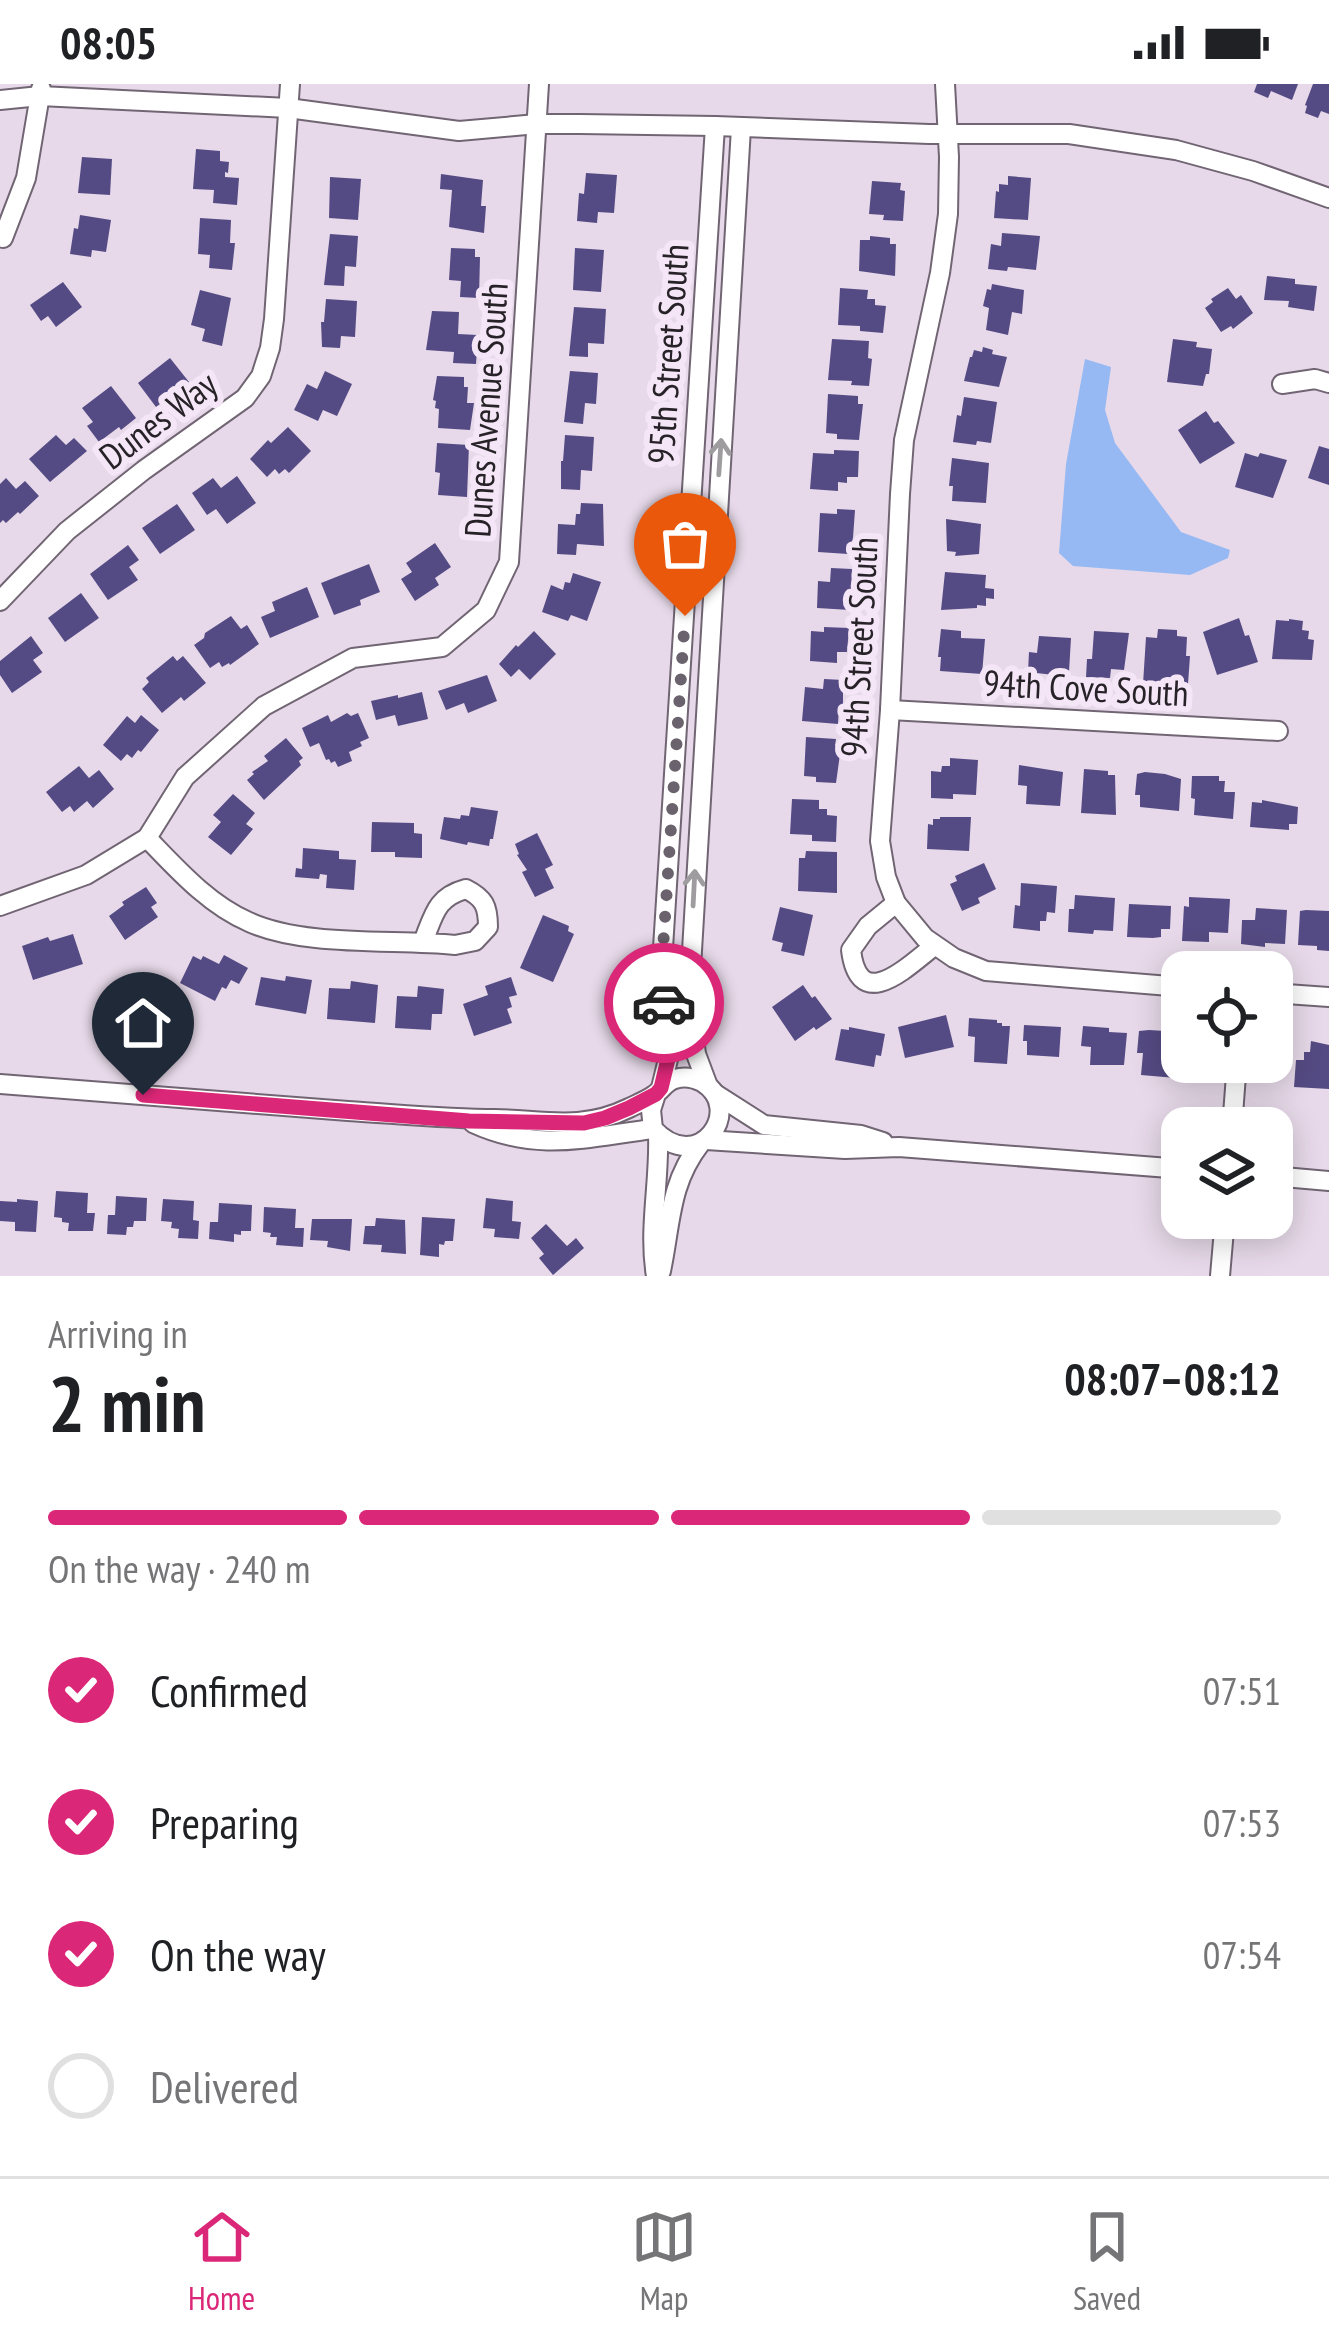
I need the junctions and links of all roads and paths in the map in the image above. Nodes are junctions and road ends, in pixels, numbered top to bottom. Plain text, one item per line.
1 (290, 84) edge
2 (539, 84) edge
3 (945, 84) edge
4 (40, 90) edge
5 (0, 100) edge
6 (289, 108) junction
7 (537, 124) junction
8 (715, 125) junction
9 (741, 128) junction
10 (948, 133) junction
11 (1329, 198) edge
12 (3, 238) edge
13 (1329, 383) edge
14 (1282, 384) dead end
15 (0, 601) edge
16 (890, 710) junction
17 (1278, 731) dead end
18 (147, 838) junction
19 (896, 903) junction
20 (0, 906) edge
21 (423, 942) dead end
22 (934, 946) junction
23 (1161, 985) edge
24 (1293, 994) edge
25 (1329, 997) edge
26 (0, 1084) edge
27 (711, 1090) junction
28 (658, 1091) junction
29 (469, 1121) junction
30 (656, 1131) junction
31 (703, 1142) junction
32 (899, 1147) junction
33 (1161, 1167) edge
34 (1293, 1178) edge
35 (1329, 1181) edge
36 (1223, 1239) edge
37 (658, 1276) edge
38 (1220, 1276) edge

1 - 6 street, Dunes Way
2 - 7 street, Dunes Avenue South
3 - 10 street, 94th Street South
4 - 5 street
4 - 6 street
4 - 12 street
6 - 7 street
6 - 15 street, Dunes Way
7 - 8 street
7 - 18 street, Dunes Avenue South
8 - 9 street
8 - 28 street, 95th Street South
9 - 10 street
27 -> 9 street, 95th Street South
10 - 11 street
10 - 16 street, 94th Street South
13 - 14 street
16 - 17 street, 94th Cove South
16 - 19 street, 94th Street South
18 - 20 street, Dunes Avenue South
18 - 21 street
19 - 22 street, 94th Street South
19 - 22 street
22 - 23 street, 94th Street South
24 - 25 street
26 - 29 street
27 - 28 street
27 - 31 street
27 - 32 street
28 - 29 street
28 - 30 street
29 - 30 street
30 - 31 street
30 - 37 street
31 - 32 street
31 - 37 street
32 - 33 street
34 - 35 street
36 - 38 street

